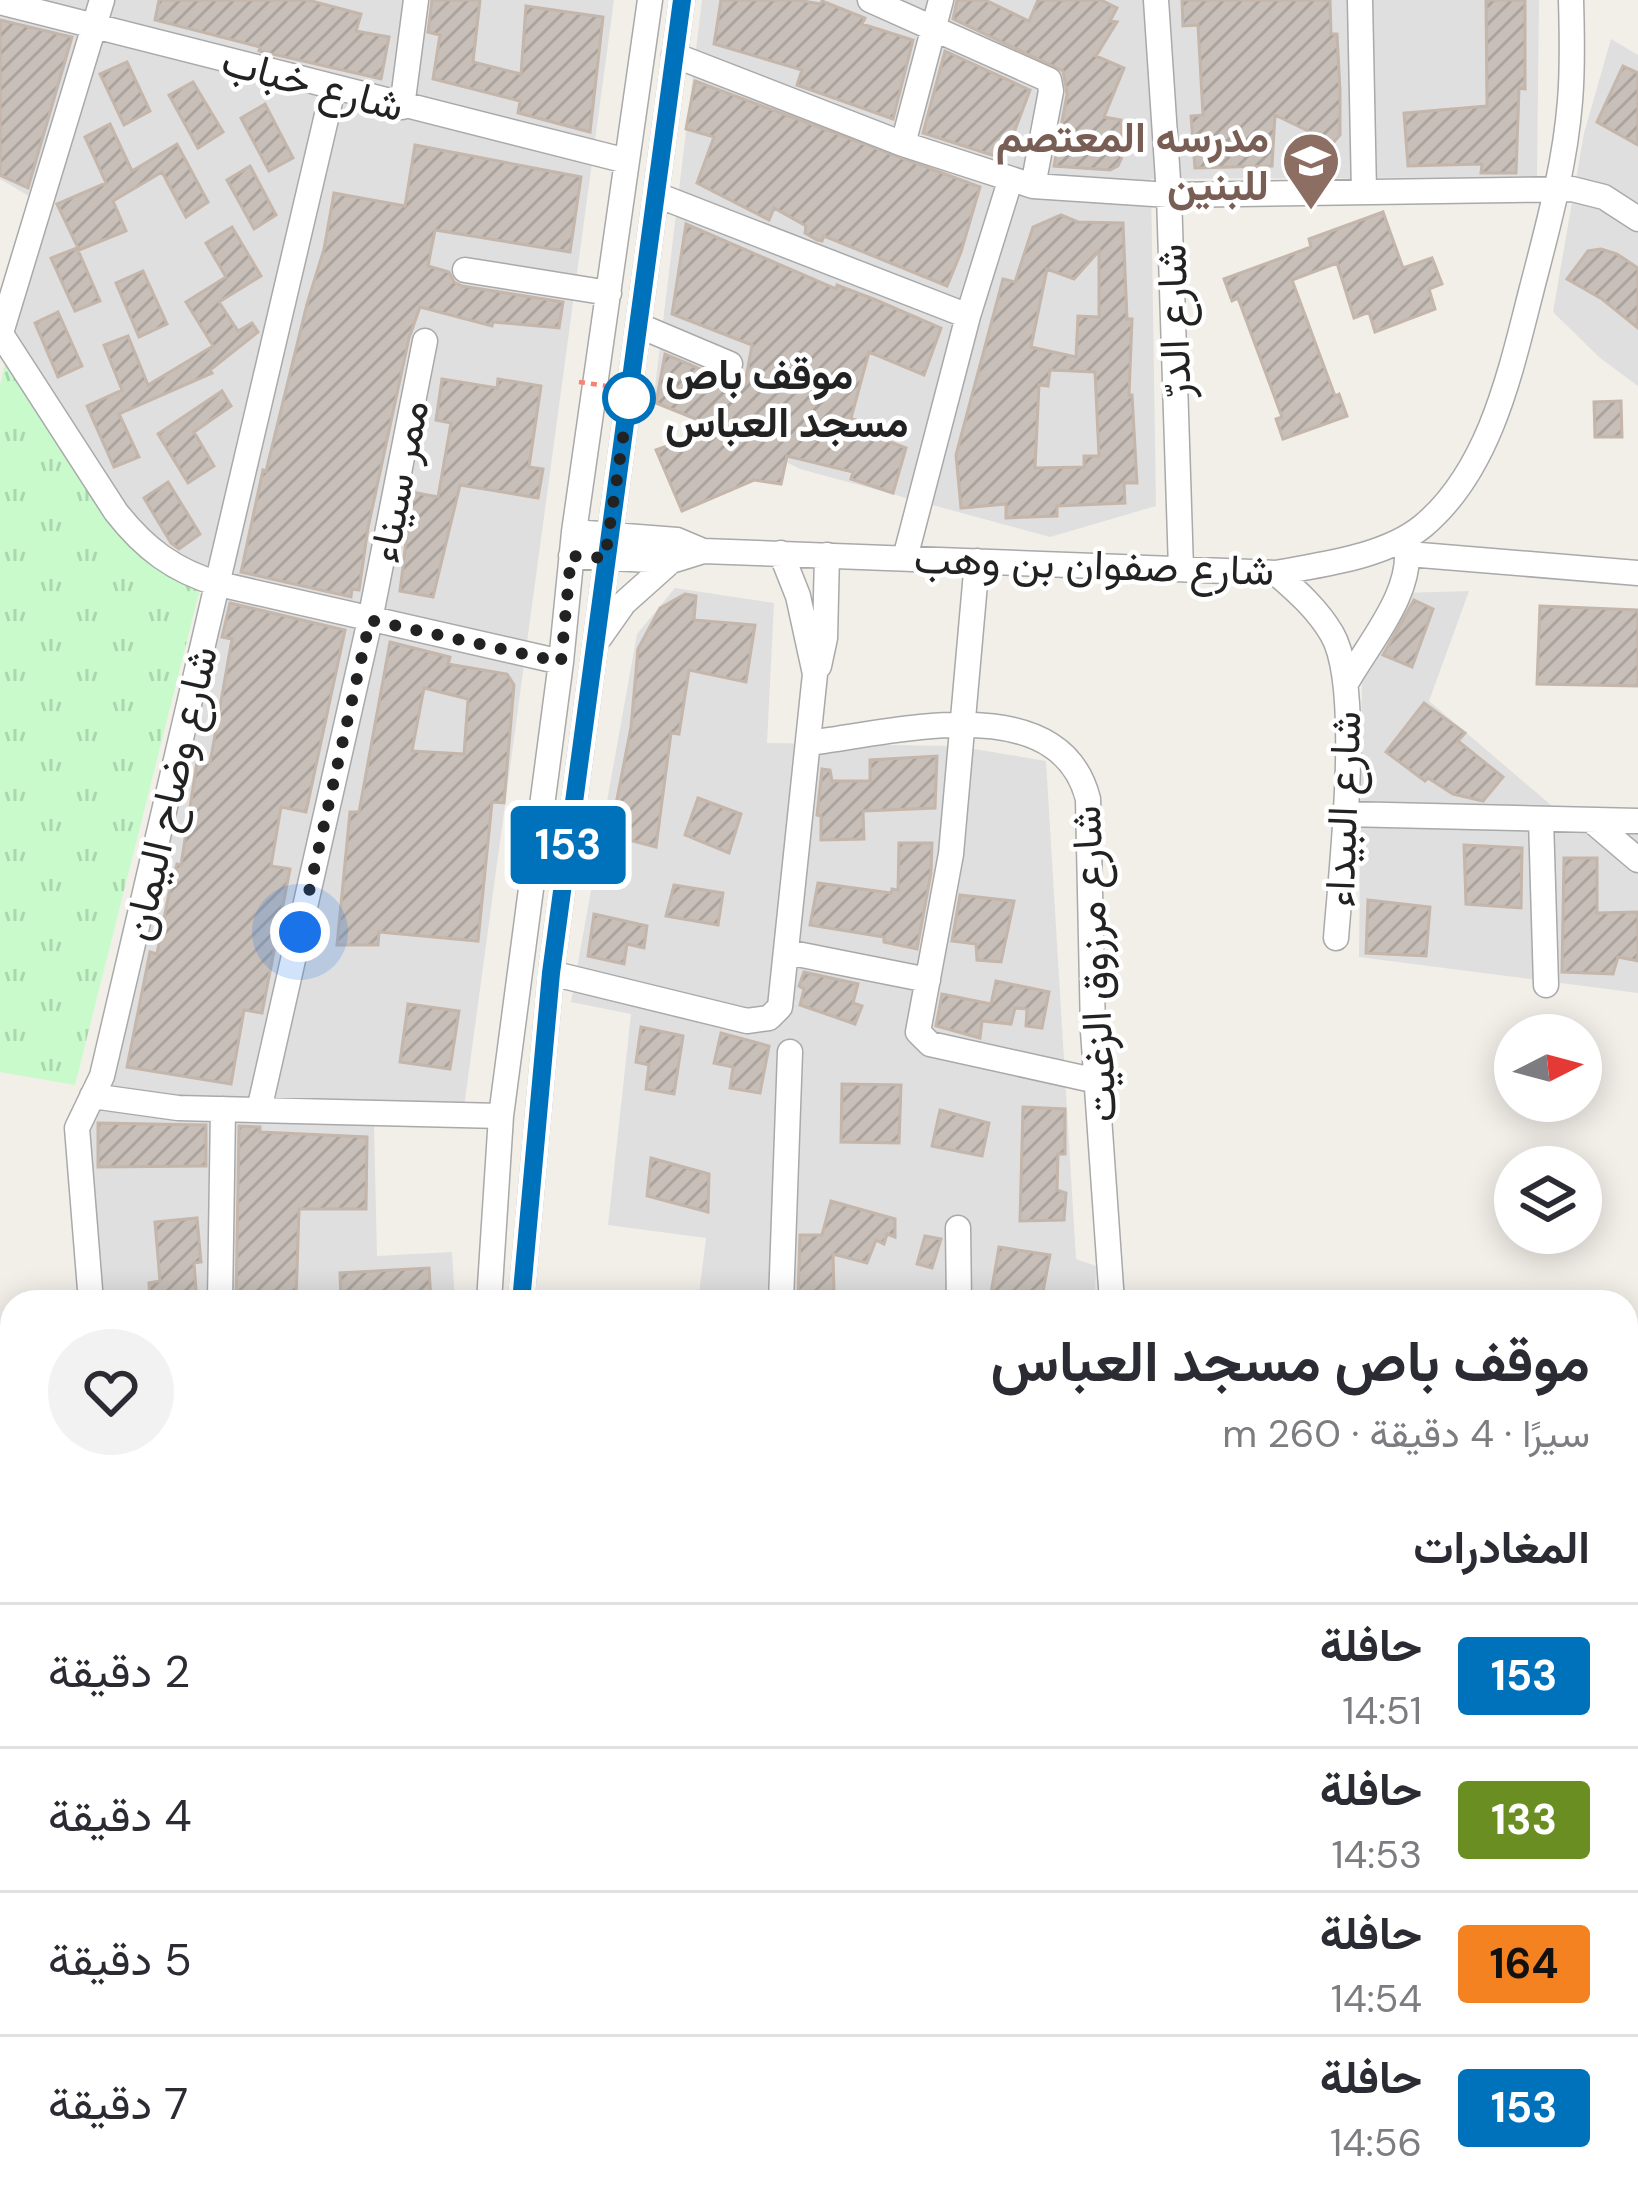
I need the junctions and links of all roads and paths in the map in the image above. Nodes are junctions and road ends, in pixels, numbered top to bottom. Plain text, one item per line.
1 (102, 0) edge
2 (416, 0) edge
3 (650, 0) edge
4 (682, 0) edge
5 (870, 0) edge
6 (941, 0) edge
7 (1156, 0) edge
8 (1360, 0) edge
9 (1571, 0) edge
10 (0, 2) edge
11 (96, 26) junction
12 (932, 26) junction
13 (674, 55) junction
14 (333, 88) junction
15 (402, 107) junction
16 (903, 144) junction
17 (627, 161) junction
18 (1021, 183) junction
19 (1558, 188) junction
20 (1364, 192) junction
21 (657, 195) junction
22 (1169, 195) junction
23 (1638, 219) edge
24 (465, 270) dead end
25 (609, 293) junction
26 (4, 302) edge
27 (968, 316) junction
28 (640, 326) junction
29 (0, 335) edge
30 (425, 341) dead end
31 (730, 364) dead end
32 (579, 382) dead end
33 (649, 392) dead end
34 (572, 544) junction
35 (1407, 546) junction
36 (608, 547) junction
37 (703, 550) junction
38 (781, 553) junction
39 (827, 555) junction
40 (905, 558) junction
41 (671, 561) junction
42 (977, 562) junction
43 (1181, 569) junction
44 (1276, 573) junction
45 (1638, 573) edge
46 (218, 584) junction
47 (370, 620) junction
48 (593, 650) junction
49 (561, 662) junction
50 (814, 674) junction
51 (1348, 680) junction
52 (963, 726) junction
53 (808, 743) junction
54 (1345, 814) junction
55 (1541, 819) junction
56 (1591, 820) junction
57 (1638, 821) edge
58 (1638, 860) edge
59 (1336, 938) dead end
60 (787, 952) junction
61 (551, 973) junction
62 (928, 980) junction
63 (1546, 985) dead end
64 (790, 1052) dead end
65 (1096, 1081) junction
66 (92, 1096) junction
67 (223, 1109) junction
68 (259, 1110) junction
69 (501, 1116) junction
70 (958, 1228) dead end
71 (90, 1290) edge
72 (220, 1290) edge
73 (490, 1290) edge
74 (522, 1290) edge
75 (781, 1290) edge
76 (959, 1290) edge
77 (1111, 1290) edge

1 - 11 street
2 - 15 street
3 - 17 street
4 - 13 street
5 - 12 street
6 - 12 street
7 - 22 street, شارع الدرّ
8 - 20 street
9 - 19 street, شارع صفوان بن وهب
10 - 11 street, شارع خباب
11 - 14 street, شارع خباب
11 - 26 street
12 - 16 street
12 - 18 street
13 - 16 street
13 - 21 street
14 - 15 street, شارع خباب
14 - 46 street, شارع وضاح اليمان
15 - 17 street, شارع خباب
16 - 18 street
17 - 25 street
18 - 22 street
18 - 27 street
19 - 20 street
19 - 23 street
19 - 35 street, شارع صفوان بن وهب
20 - 22 street
21 - 27 street
21 - 28 street
22 - 43 street, شارع الدرّ
24 - 25 street
25 - 34 street
26 - 29 street
27 - 40 street
28 - 31 street
28 - 36 street
29 - 46 street
30 - 47 street, ممر سيناء
32 - 33 path, bridge
34 - 36 street, شارع صفوان بن وهب
34 - 49 street
35 - 44 street, شارع صفوان بن وهب
35 - 45 street
35 - 51 street, شارع البيداء
36 - 37 street, شارع صفوان بن وهب
36 - 41 street, شارع صفوان بن وهب
36 - 48 street
37 - 38 street, شارع صفوان بن وهب
37 - 41 street, شارع صفوان بن وهب
38 - 39 street, شارع صفوان بن وهب
38 - 50 street
39 - 40 street, شارع صفوان بن وهب
39 - 50 street
40 - 42 street, شارع صفوان بن وهب
41 - 48 street
42 - 43 street, شارع صفوان بن وهب
42 - 52 street
43 - 44 street, شارع صفوان بن وهب
44 - 51 street, شارع البيداء
46 - 47 street
46 - 66 street, شارع وضاح اليمان
47 - 49 street
47 - 68 street, ممر سيناء
48 - 61 street
49 - 69 street
50 - 53 street
51 - 54 street, شارع البيداء
52 - 53 street, شارع مرزوق الزغيت
52 - 62 street
52 - 65 street, شارع مرزوق الزغيت
53 - 60 street
54 - 55 street
54 - 59 street, شارع البيداء
55 - 56 street
55 - 63 street
56 - 57 street
56 - 58 street
60 - 61 street
60 - 62 street
61 - 74 street
62 - 65 street
64 - 75 street
65 - 77 street, شارع مرزوق الزغيت
66 - 67 street
66 - 71 street, شارع وضاح اليمان
67 - 68 street
67 - 72 street
68 - 69 street
69 - 73 street
70 - 76 street

